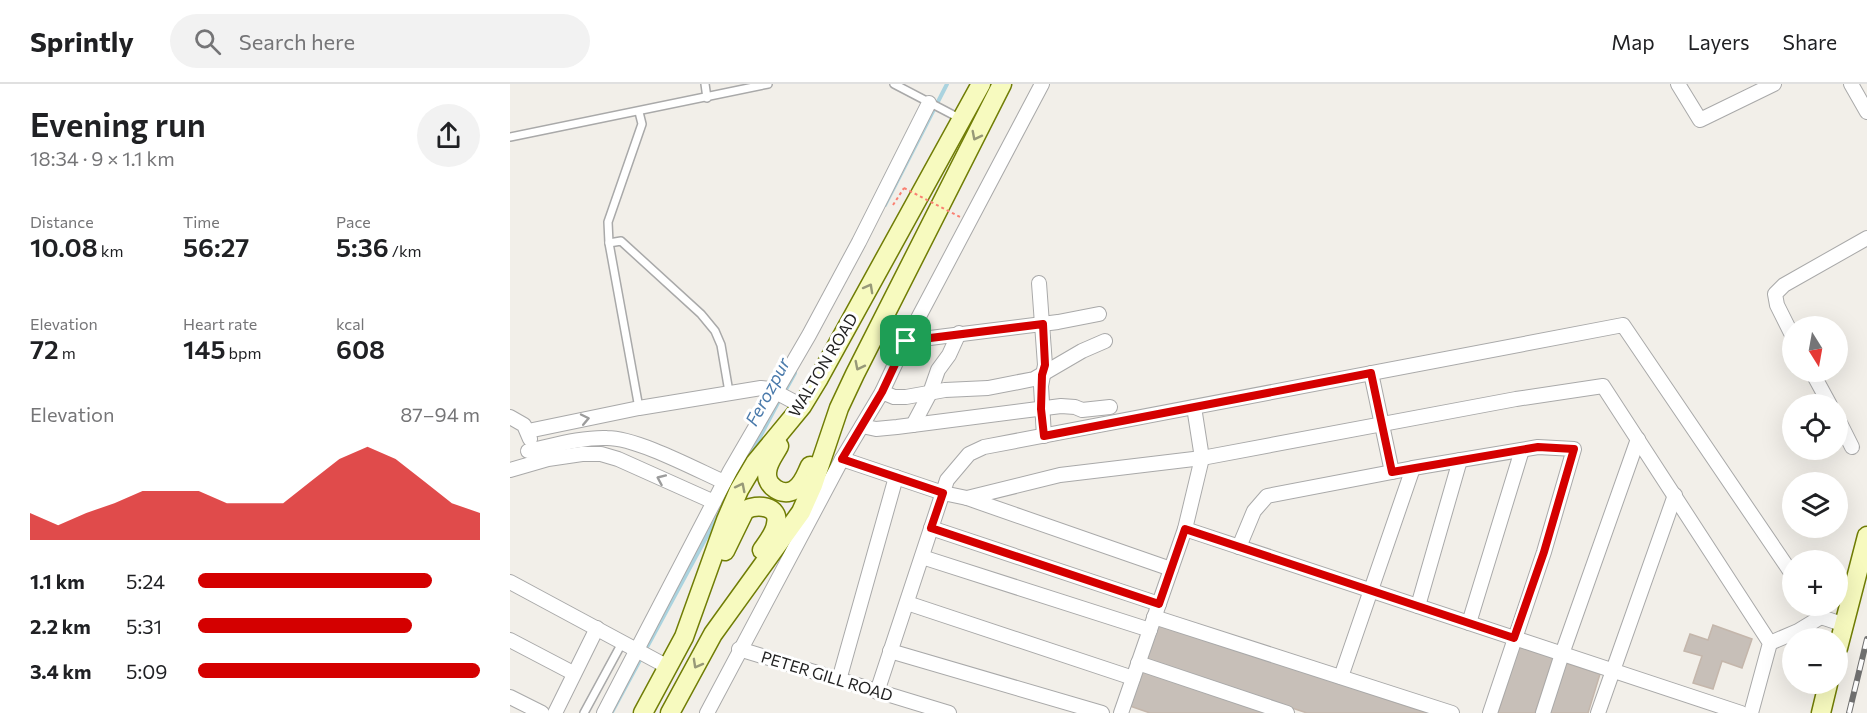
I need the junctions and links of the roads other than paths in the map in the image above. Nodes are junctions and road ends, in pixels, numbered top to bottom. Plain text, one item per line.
1 (705, 84) edge
2 (768, 84) edge
3 (894, 84) edge
4 (981, 84) edge
5 (1002, 84) edge
6 (1042, 84) edge
7 (1678, 84) edge
8 (1774, 84) edge
9 (1851, 84) edge
10 (707, 98) junction
11 (925, 101) junction
12 (639, 112) junction
13 (1867, 112) edge
14 (963, 120) junction
15 (510, 137) edge
16 (1867, 238) edge
17 (609, 243) junction
18 (1040, 283) dead end
19 (1099, 314) dead end
20 (1782, 316) edge
21 (1043, 324) junction
22 (959, 333) junction
23 (906, 341) junction
24 (1105, 341) dead end
25 (1371, 373) junction
26 (1042, 375) junction
27 (729, 392) junction
28 (776, 392) junction
29 (882, 392) junction
30 (930, 393) junction
31 (802, 406) junction
32 (1110, 407) dead end
33 (1194, 407) junction
34 (639, 408) junction
35 (839, 408) junction
36 (1041, 409) junction
37 (510, 417) edge
38 (1383, 424) junction
39 (913, 425) junction
40 (862, 426) junction
41 (528, 431) junction
42 (1044, 436) junction
43 (1638, 439) junction
44 (1848, 439) edge
45 (1852, 447) dead end
46 (1522, 450) junction
47 (528, 451) junction
48 (1202, 458) junction
49 (842, 459) junction
50 (1460, 460) junction
51 (510, 464) edge
52 (1413, 468) junction
53 (510, 470) edge
54 (1392, 472) junction
55 (897, 477) junction
56 (724, 482) junction
57 (943, 493) junction
58 (1675, 495) junction
59 (967, 498) junction
60 (714, 502) junction
61 (931, 528) junction
62 (1185, 529) junction
63 (1867, 536) edge
64 (1239, 547) junction
65 (922, 557) junction
66 (1782, 559) edge
67 (1171, 569) junction
68 (510, 582) edge
69 (1371, 591) junction
70 (907, 603) junction
71 (1418, 606) junction
72 (1813, 616) edge
73 (1827, 616) edge
74 (1154, 617) junction
75 (1468, 623) junction
76 (1842, 624) junction
77 (597, 628) junction
78 (1841, 628) edge
79 (717, 630) junction
80 (684, 637) junction
81 (1514, 638) junction
82 (510, 640) edge
83 (622, 643) junction
84 (1770, 643) junction
85 (739, 649) junction
86 (637, 651) junction
87 (890, 651) junction
88 (1562, 654) junction
89 (1138, 663) junction
90 (668, 667) junction
91 (1612, 670) junction
92 (573, 673) junction
93 (1341, 677) junction
94 (1133, 678) junction
95 (839, 680) junction
96 (877, 692) junction
97 (1826, 694) edge
98 (510, 697) edge
99 (1699, 699) junction
100 (1125, 712) edge
101 (542, 713) edge
102 (555, 713) edge
103 (584, 713) edge
104 (604, 713) edge
105 (643, 713) edge
106 (670, 713) edge
107 (707, 713) edge
108 (950, 713) edge
109 (1102, 713) edge
110 (1287, 713) edge
111 (1452, 713) edge
112 (1490, 713) edge
113 (1543, 713) edge
114 (1598, 713) edge
115 (1695, 713) edge
116 (1741, 713) edge
117 (1751, 713) edge
118 (1821, 713) edge

1 - 10 lane
2 - 10 lane
3 - 11 lane
4 - 14 main road, WALTON ROAD
5 -> 35 main road, WALTON ROAD
6 - 23 street
7 - 8 street
9 - 13 street
10 - 12 lane
11 - 14 lane
11 - 28 street
12 - 15 lane
12 - 17 lane
31 -> 14 main road, WALTON ROAD
16 - 20 street
17 - 27 lane
17 - 34 lane
18 - 21 street
19 - 21 street
21 - 22 street
21 - 26 street
22 - 23 street
22 - 30 street
23 - 29 street
24 - 26 street
25 - 33 street
25 - 38 street
25 - 66 street
26 - 30 street
26 - 36 street
27 - 28 street
27 - 34 street
28 - 31 street
28 - 56 street
29 - 30 street
29 - 40 street
30 - 39 street
31 - 35 main road
80 -> 31 main road, WALTON ROAD
32 - 36 street
33 - 42 street
33 - 48 street
41 -> 34 street
35 - 79 main road, WALTON ROAD
36 - 39 street
36 - 42 street
37 - 41 street
38 - 43 street
38 - 48 street
38 - 54 street
39 - 40 street
40 - 49 street
41 - 47 street
42 - 57 street
43 - 58 street
43 - 88 street
44 - 45 street
46 - 50 street
46 - 75 street
46 - 81 street
47 - 51 street
47 - 56 street
48 - 59 street
48 - 62 street
49 - 55 street
49 - 85 street
50 - 52 street
50 - 71 street
52 - 54 street
52 - 69 street
60 -> 53 street
54 - 64 street
55 - 57 street
55 - 95 street
56 - 60 street
57 - 59 street
57 - 61 street
58 - 84 street
58 - 91 street
59 - 67 street
60 - 86 street
61 - 65 street
61 - 74 street
62 - 64 street
62 - 67 street
63 - 76 main road
64 - 69 street
65 - 70 street
65 - 74 street
67 - 74 street
68 - 77 street
69 - 71 street
69 - 93 street
70 - 87 street
70 - 94 street
71 - 75 street
72 - 84 street
73 - 76 street
74 - 89 street
74 - 93 street
75 - 81 street
76 - 78 main road
77 - 83 street
77 - 92 street
79 - 80 main road
79 -> 106 main road, WALTON ROAD
80 - 90 main road, WALTON ROAD
81 - 88 street
81 - 112 street
82 - 92 street
83 - 86 street
83 - 103 lane
84 - 117 street
85 - 95 street, PETER GILL ROAD
85 - 107 street
86 - 90 street
86 - 104 street
87 - 96 street
87 - 109 street
88 - 91 street
88 - 113 street
89 - 94 street
89 - 110 street
90 - 105 main road, WALTON ROAD
91 - 99 street
91 - 114 street
92 - 102 street
93 - 111 street
94 - 100 street
95 - 96 street, PETER GILL ROAD
96 - 108 street, PETER GILL ROAD
97 - 118 main road
98 - 101 street
99 - 115 street
99 - 116 street

